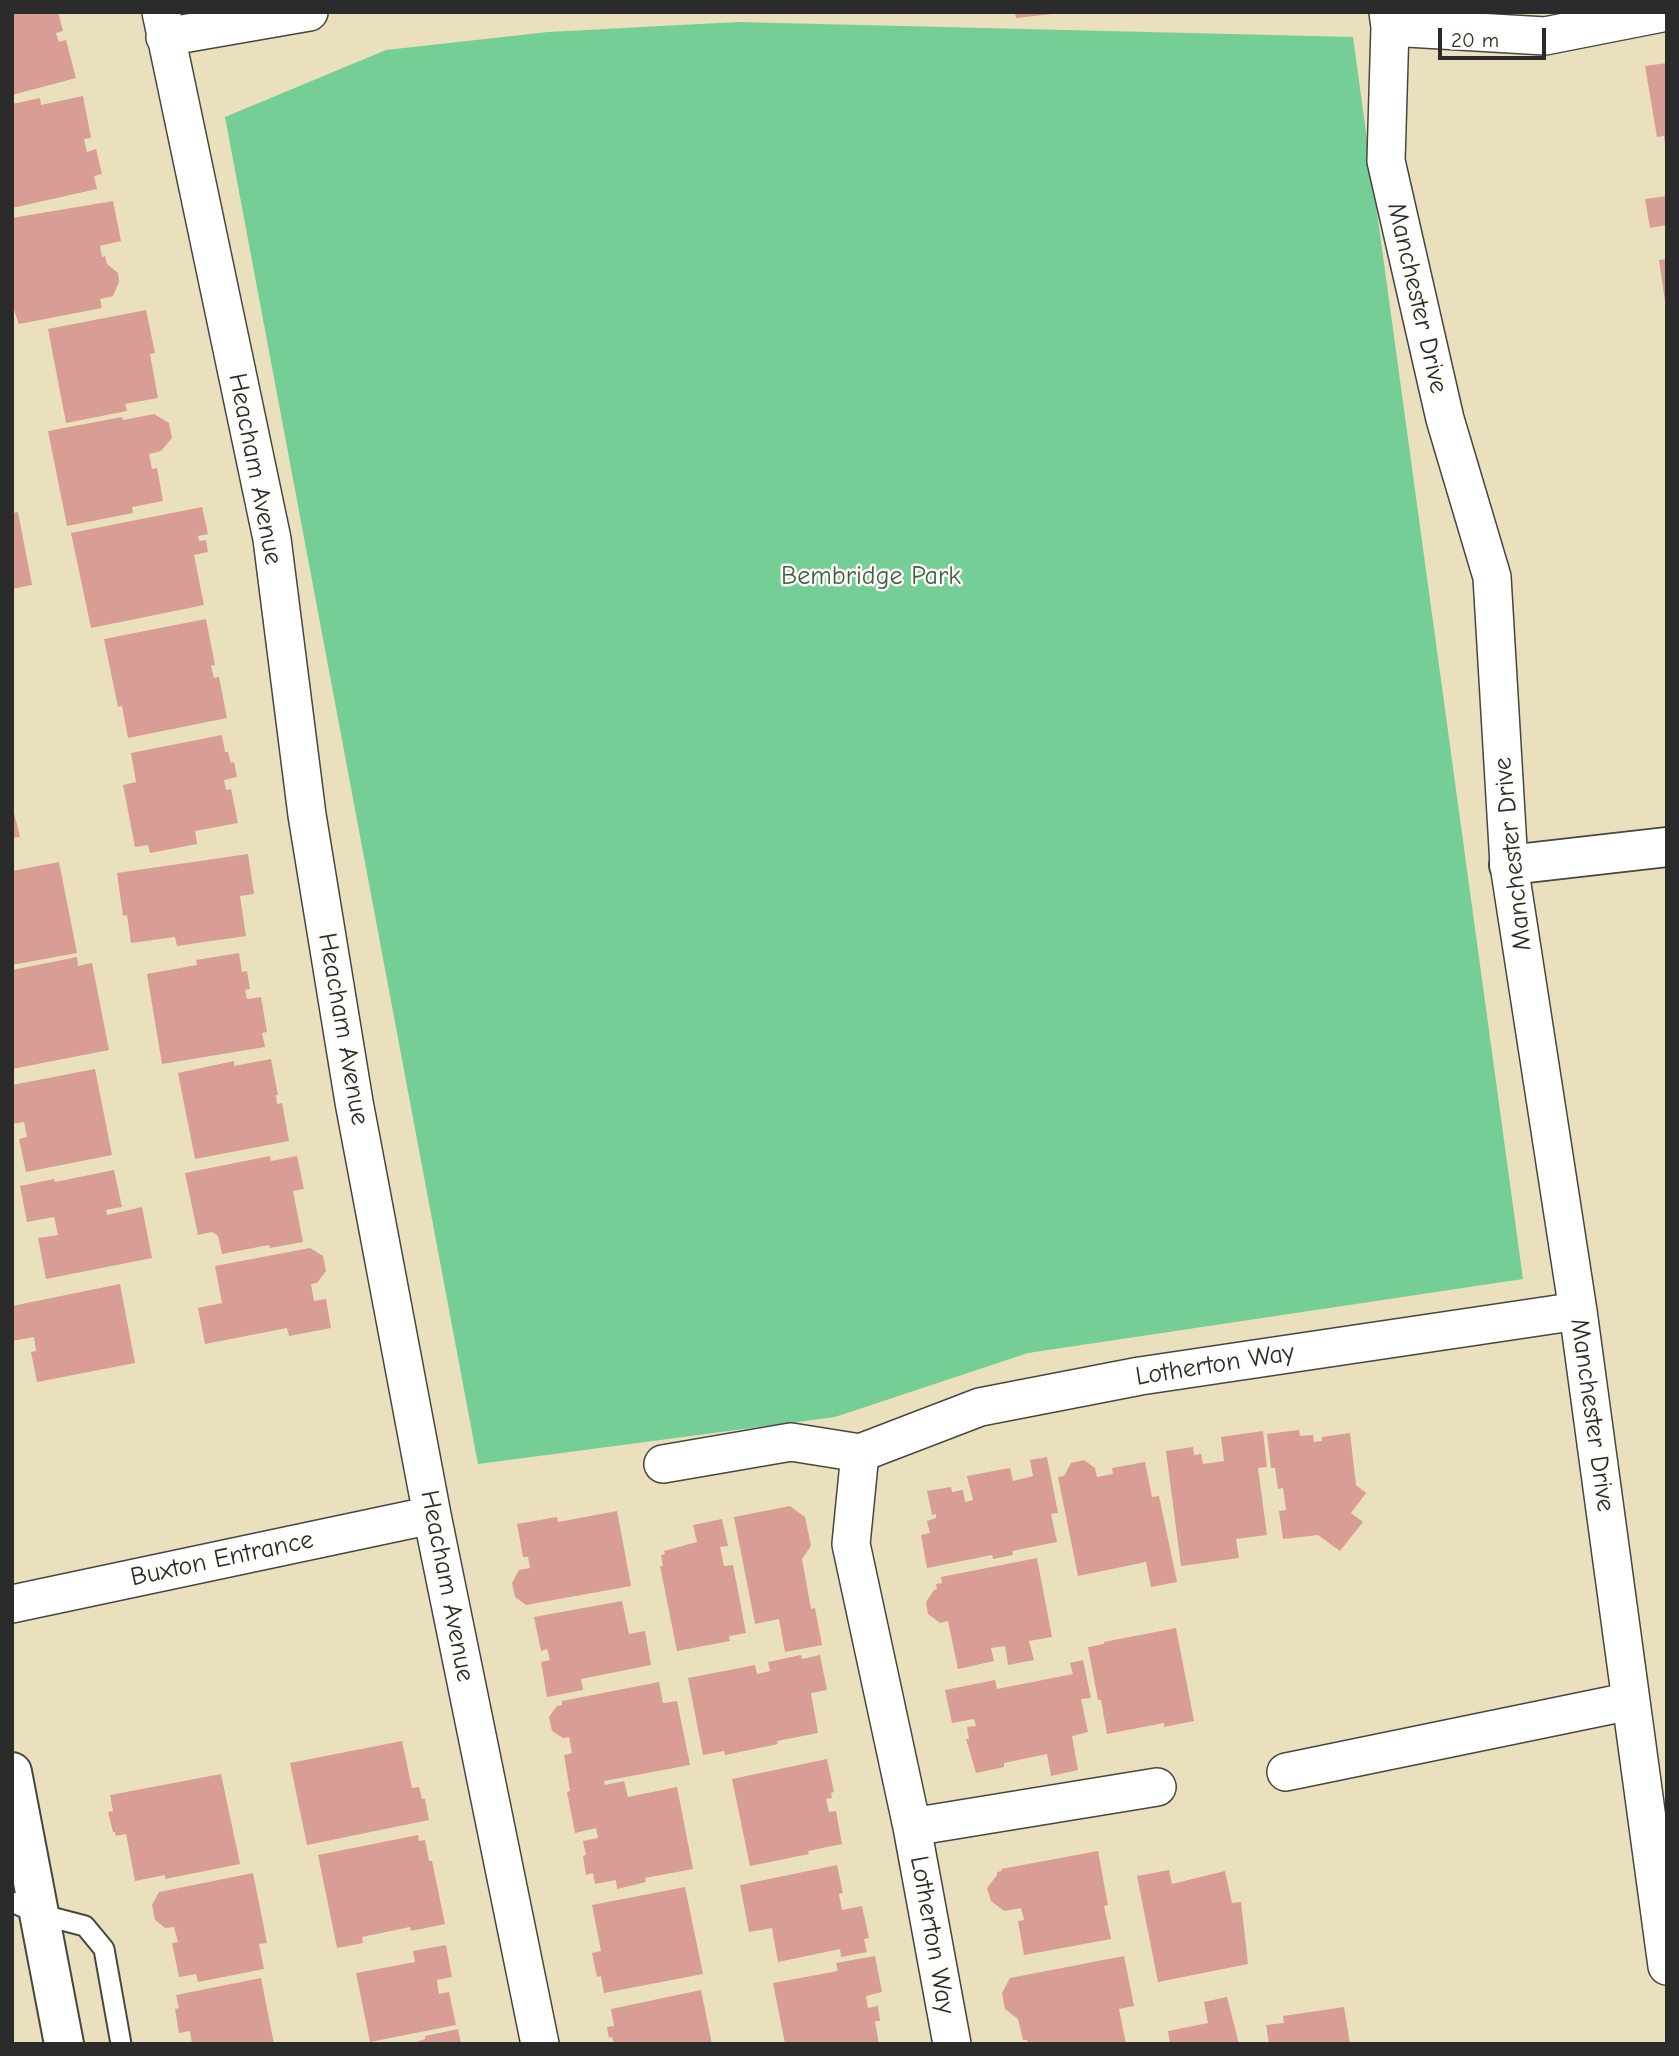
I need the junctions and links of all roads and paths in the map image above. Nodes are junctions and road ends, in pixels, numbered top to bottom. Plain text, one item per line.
1 (309, 12) edge
2 (1667, 12) edge
3 (1389, 20) edge
4 (163, 24) edge
5 (1667, 847) edge
6 (1509, 865) junction
7 (1578, 1311) junction
8 (860, 1453) junction
9 (663, 1464) dead end
10 (432, 1515) junction
11 (12, 1604) edge
12 (1631, 1701) junction
13 (12, 1772) edge
14 (1286, 1772) dead end
15 (1157, 1787) dead end
16 (912, 1826) junction
17 (26, 1908) edge
18 (1667, 1966) edge
19 (64, 2044) edge
20 (121, 2044) edge
21 (540, 2044) edge
22 (952, 2044) edge

1 - 4 street
2 - 3 street
3 - 6 street, Manchester Drive
4 - 10 street, Heacham Avenue
5 - 6 street
6 - 7 street, Manchester Drive
7 - 8 street, Lotherton Way
7 - 12 street, Manchester Drive
8 - 9 street
8 - 16 street, Lotherton Way
10 - 11 street, Buxton Entrance
10 - 21 street, Heacham Avenue
12 - 14 street
12 - 18 street, Manchester Drive
13 - 17 street
15 - 16 street, Lotherton Way
16 - 22 street, Lotherton Way
17 - 19 street
17 - 20 lane

